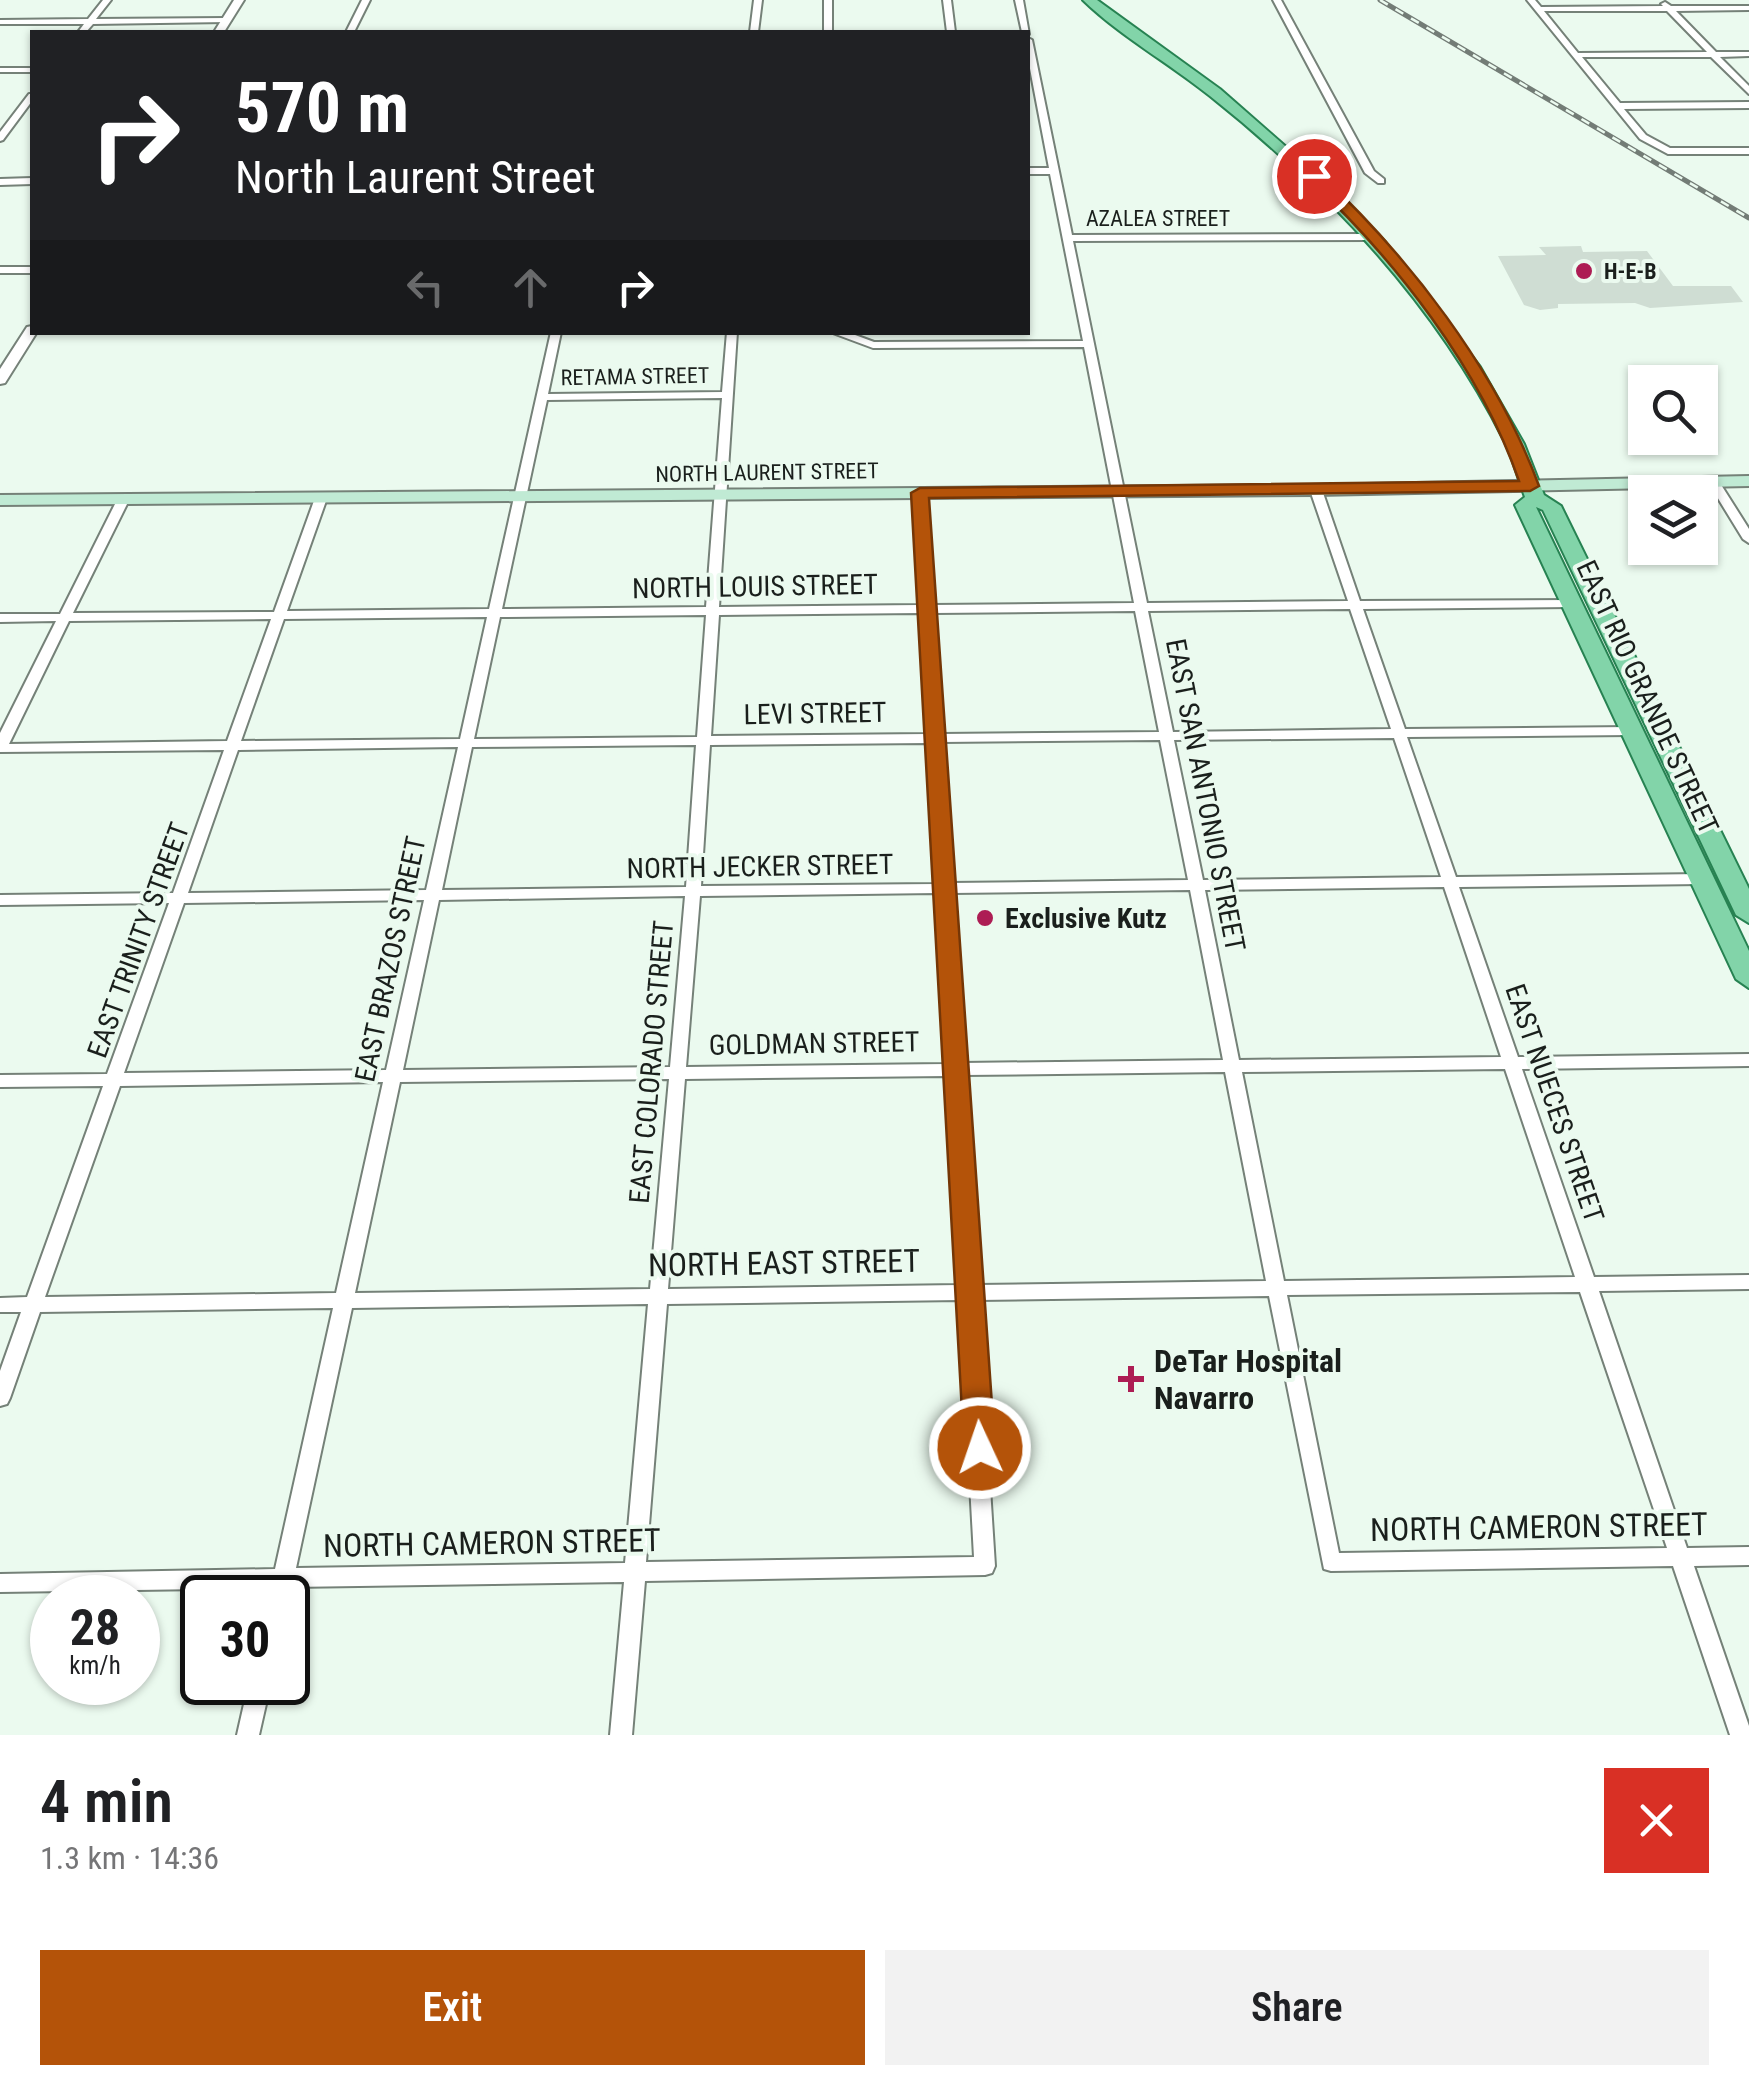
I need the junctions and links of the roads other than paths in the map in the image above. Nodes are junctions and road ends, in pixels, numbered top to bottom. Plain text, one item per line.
1 (108, 0) edge
2 (239, 0) edge
3 (366, 0) edge
4 (758, 0) edge
5 (828, 0) edge
6 (946, 0) edge
7 (1019, 0) edge
8 (1088, 0) edge
9 (1277, 0) edge
10 (1531, 0) edge
11 (1661, 0) edge
12 (1669, 8) junction
13 (1749, 8) edge
14 (1539, 9) junction
15 (227, 20) junction
16 (91, 21) junction
17 (0, 22) edge
18 (84, 30) edge
19 (220, 30) edge
20 (351, 30) edge
21 (754, 30) edge
22 (828, 30) edge
23 (951, 30) edge
24 (1026, 30) edge
25 (1712, 54) junction
26 (1749, 54) edge
27 (1577, 55) junction
28 (1030, 60) edge
29 (0, 70) edge
30 (30, 70) edge
31 (1749, 91) edge
32 (30, 99) edge
33 (1749, 105) edge
34 (1618, 106) junction
35 (0, 123) edge
36 (12, 123) junction
37 (30, 123) edge
38 (0, 138) edge
39 (1749, 151) edge
40 (1052, 170) junction
41 (1030, 171) edge
42 (30, 181) edge
43 (1381, 181) dead end
44 (0, 182) edge
45 (1371, 237) junction
46 (1066, 238) junction
47 (0, 270) edge
48 (30, 270) edge
49 (30, 333) edge
50 (555, 335) edge
51 (732, 335) edge
52 (841, 335) edge
53 (991, 338) edge
54 (1088, 344) junction
55 (2, 376) edge
56 (728, 395) junction
57 (541, 397) junction
58 (1718, 482) edge
59 (1749, 482) edge
60 (1628, 487) edge
61 (1718, 489) edge
62 (1118, 490) junction
63 (1316, 490) junction
64 (920, 493) junction
65 (1533, 493) junction
66 (722, 496) junction
67 (520, 497) junction
68 (320, 498) junction
69 (0, 500) edge
70 (123, 500) junction
71 (1749, 539) edge
72 (1571, 603) junction
73 (1355, 605) junction
74 (1140, 606) junction
75 (928, 608) junction
76 (712, 612) junction
77 (281, 614) junction
78 (497, 614) junction
79 (63, 617) junction
80 (0, 618) edge
81 (1631, 731) junction
82 (1400, 733) junction
83 (936, 736) junction
84 (1168, 736) junction
85 (701, 740) junction
86 (469, 742) junction
87 (234, 746) junction
88 (0, 748) edge
89 (1740, 877) edge
90 (1702, 879) junction
91 (1450, 883) junction
92 (1196, 886) junction
93 (944, 888) junction
94 (693, 892) junction
95 (436, 895) junction
96 (178, 898) junction
97 (0, 900) edge
98 (1749, 915) edge
99 (1749, 978) edge
100 (1749, 1060) edge
101 (1512, 1062) junction
102 (1233, 1066) junction
103 (956, 1069) junction
104 (676, 1072) junction
105 (395, 1076) junction
106 (115, 1080) junction
107 (0, 1081) edge
108 (1588, 1282) junction
109 (1749, 1282) edge
110 (1278, 1287) junction
111 (972, 1291) junction
112 (661, 1293) junction
113 (346, 1300) junction
114 (0, 1305) edge
115 (34, 1305) junction
116 (0, 1398) edge
117 (1749, 1556) edge
118 (1678, 1558) junction
119 (1330, 1562) joint
120 (636, 1573) junction
121 (284, 1575) edge
122 (0, 1583) edge
123 (180, 1586) edge
124 (310, 1587) edge
125 (255, 1705) edge
126 (248, 1735) edge
127 (621, 1735) edge
128 (1741, 1735) edge

1 - 16 street
2 - 15 street
3 - 20 street
4 - 21 street
5 - 22 street
6 - 23 street
7 - 24 street
8 - 45 main road, EAST RIO GRANDE STREET
9 - 43 street
10 - 14 street
11 - 12 street
12 - 13 street
12 - 14 street
12 - 25 street
14 - 27 street
15 - 16 street
15 - 19 street
16 - 17 street
16 - 18 street
25 - 26 street
25 - 27 street
25 - 31 street
27 - 34 street
28 - 40 street, EAST SAN ANTONIO STREET
29 - 30 street
32 - 36 street
33 - 34 street
34 - 39 street
35 - 36 street
36 - 37 street
36 - 38 street
40 - 41 street
40 - 46 street, EAST SAN ANTONIO STREET
42 - 44 street
45 - 46 street, AZALEA STREET
45 - 65 main road, EAST RIO GRANDE STREET
46 - 54 street, EAST SAN ANTONIO STREET
47 - 48 street
49 - 55 street
50 - 57 street, EAST BRAZOS STREET
51 - 56 street, EAST COLORADO STREET
52 - 53 street
53 - 54 street
54 - 62 street, EAST SAN ANTONIO STREET
56 - 57 street, RETAMA STREET
56 - 66 street, EAST COLORADO STREET
57 - 67 street, EAST BRAZOS STREET
58 - 59 main road, NORTH LAURENT STREET
60 - 65 main road, NORTH LAURENT STREET
61 - 71 street
62 - 63 main road, NORTH LAURENT STREET
62 - 64 main road, NORTH LAURENT STREET
62 - 74 street, EAST SAN ANTONIO STREET
63 - 65 main road, NORTH LAURENT STREET
63 - 73 street, EAST NUECES STREET
64 - 66 main road, NORTH LAURENT STREET
64 - 75 street
65 - 72 main road, EAST RIO GRANDE STREET
65 - 89 main road, EAST RIO GRANDE STREET
66 - 67 main road, NORTH LAURENT STREET
66 - 76 street, EAST COLORADO STREET
67 - 68 main road, NORTH LAURENT STREET
67 - 78 street, EAST BRAZOS STREET
68 - 70 main road, NORTH LAURENT STREET
68 - 77 street, EAST TRINITY STREET
69 - 70 main road, NORTH LAURENT STREET
70 - 79 street
72 - 73 street, NORTH LOUIS STREET
72 - 81 main road, EAST RIO GRANDE STREET
73 - 74 street, NORTH LOUIS STREET
73 - 82 street, EAST NUECES STREET
74 - 75 street, NORTH LOUIS STREET
74 - 84 street, EAST SAN ANTONIO STREET
75 - 76 street, NORTH LOUIS STREET
75 - 83 street
76 - 78 street, NORTH LOUIS STREET
76 - 85 street, EAST COLORADO STREET
77 - 78 street, NORTH LOUIS STREET
77 - 79 street, NORTH LOUIS STREET
77 - 87 street, EAST TRINITY STREET
78 - 86 street, EAST BRAZOS STREET
79 - 80 street, NORTH LOUIS STREET
79 - 88 street
81 - 82 street, LEVI STREET
81 - 90 main road, EAST RIO GRANDE STREET
82 - 84 street, LEVI STREET
82 - 91 street, EAST NUECES STREET
83 - 84 street, LEVI STREET
83 - 85 street, LEVI STREET
83 - 93 street
84 - 92 street, EAST SAN ANTONIO STREET
85 - 86 street, LEVI STREET
85 - 94 street, EAST COLORADO STREET
86 - 87 street, LEVI STREET
86 - 95 street, EAST BRAZOS STREET
87 - 88 street, LEVI STREET
87 - 96 street, EAST TRINITY STREET
89 - 98 main road, EAST RIO GRANDE STREET
90 - 91 street, NORTH JECKER STREET
90 - 99 main road, EAST RIO GRANDE STREET
91 - 92 street, NORTH JECKER STREET
91 - 101 street, EAST NUECES STREET
92 - 93 street, NORTH JECKER STREET
92 - 102 street, EAST SAN ANTONIO STREET
93 - 94 street, NORTH JECKER STREET
93 - 103 street
94 - 95 street, NORTH JECKER STREET
94 - 104 street, EAST COLORADO STREET
95 - 96 street, NORTH JECKER STREET
95 - 105 street, EAST BRAZOS STREET
96 - 97 street, NORTH JECKER STREET
96 - 106 street, EAST TRINITY STREET
100 - 101 street, GOLDMAN STREET
101 - 102 street, GOLDMAN STREET
101 - 108 street, EAST NUECES STREET
102 - 103 street, GOLDMAN STREET
102 - 110 street, EAST SAN ANTONIO STREET
103 - 104 street, GOLDMAN STREET
103 - 111 street
104 - 105 street, GOLDMAN STREET
104 - 112 street, EAST COLORADO STREET
105 - 106 street, GOLDMAN STREET
105 - 113 street, EAST BRAZOS STREET
106 - 107 street, GOLDMAN STREET
106 - 115 street, EAST TRINITY STREET
108 - 109 street, NORTH EAST STREET
108 - 110 street, NORTH EAST STREET
108 - 118 street, EAST NUECES STREET
110 - 111 street, NORTH EAST STREET
110 - 119 street, EAST SAN ANTONIO STREET
111 - 112 street, NORTH EAST STREET
111 - 120 street, NORTH CAMERON STREET
112 - 113 street, NORTH EAST STREET
112 - 120 street, EAST COLORADO STREET
113 - 115 street, NORTH EAST STREET
113 - 121 street, EAST BRAZOS STREET
114 - 115 street, NORTH EAST STREET
115 - 116 street, EAST TRINITY STREET
117 - 118 street, NORTH CAMERON STREET
118 - 119 street, NORTH CAMERON STREET
118 - 128 street, EAST NUECES STREET
120 - 124 street, NORTH CAMERON STREET
120 - 127 street, EAST COLORADO STREET
122 - 123 street, NORTH CAMERON STREET
125 - 126 street

